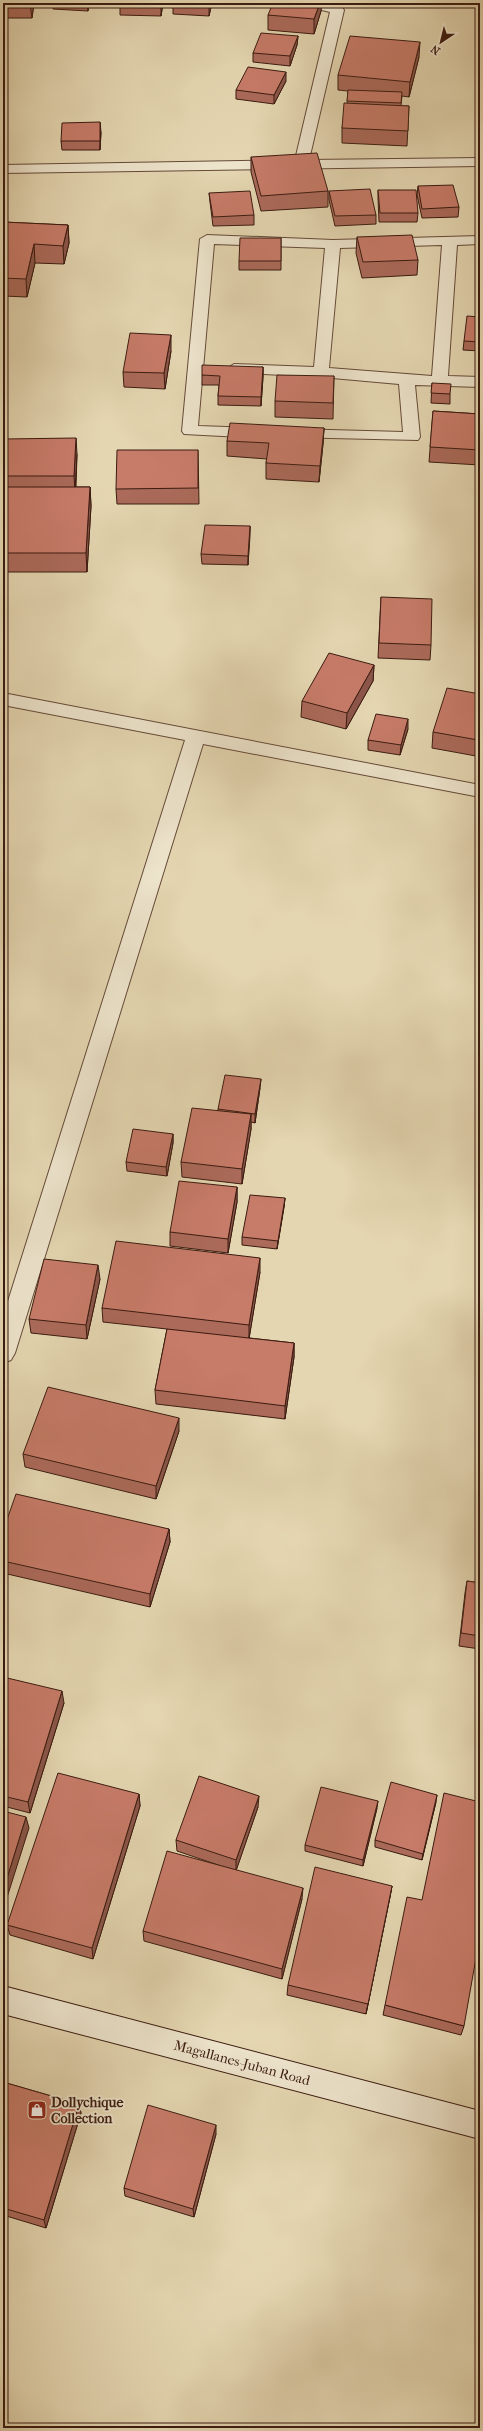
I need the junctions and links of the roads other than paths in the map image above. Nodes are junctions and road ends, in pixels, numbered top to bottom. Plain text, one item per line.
1 (310, 3) edge
2 (480, 162) edge
3 (301, 166) junction
4 (3, 169) edge
5 (450, 240) junction
6 (480, 240) edge
7 (333, 244) junction
8 (208, 368) junction
9 (321, 372) junction
10 (407, 380) junction
11 (440, 380) junction
12 (480, 382) edge
13 (3, 699) edge
14 (196, 735) junction
15 (480, 791) edge
16 (3, 1353) edge
17 (3, 2000) edge
18 (480, 2125) edge

1 - 3 street
2 - 3 street
3 - 4 street
5 - 6 street
5 - 7 street
5 - 11 street
7 - 8 street
7 - 9 street
8 - 9 street
8 - 10 street
9 - 10 street
10 - 11 street
11 - 12 street
13 - 14 street
14 - 15 street
14 - 16 street
17 - 18 street, Magallanes-Juban Road

